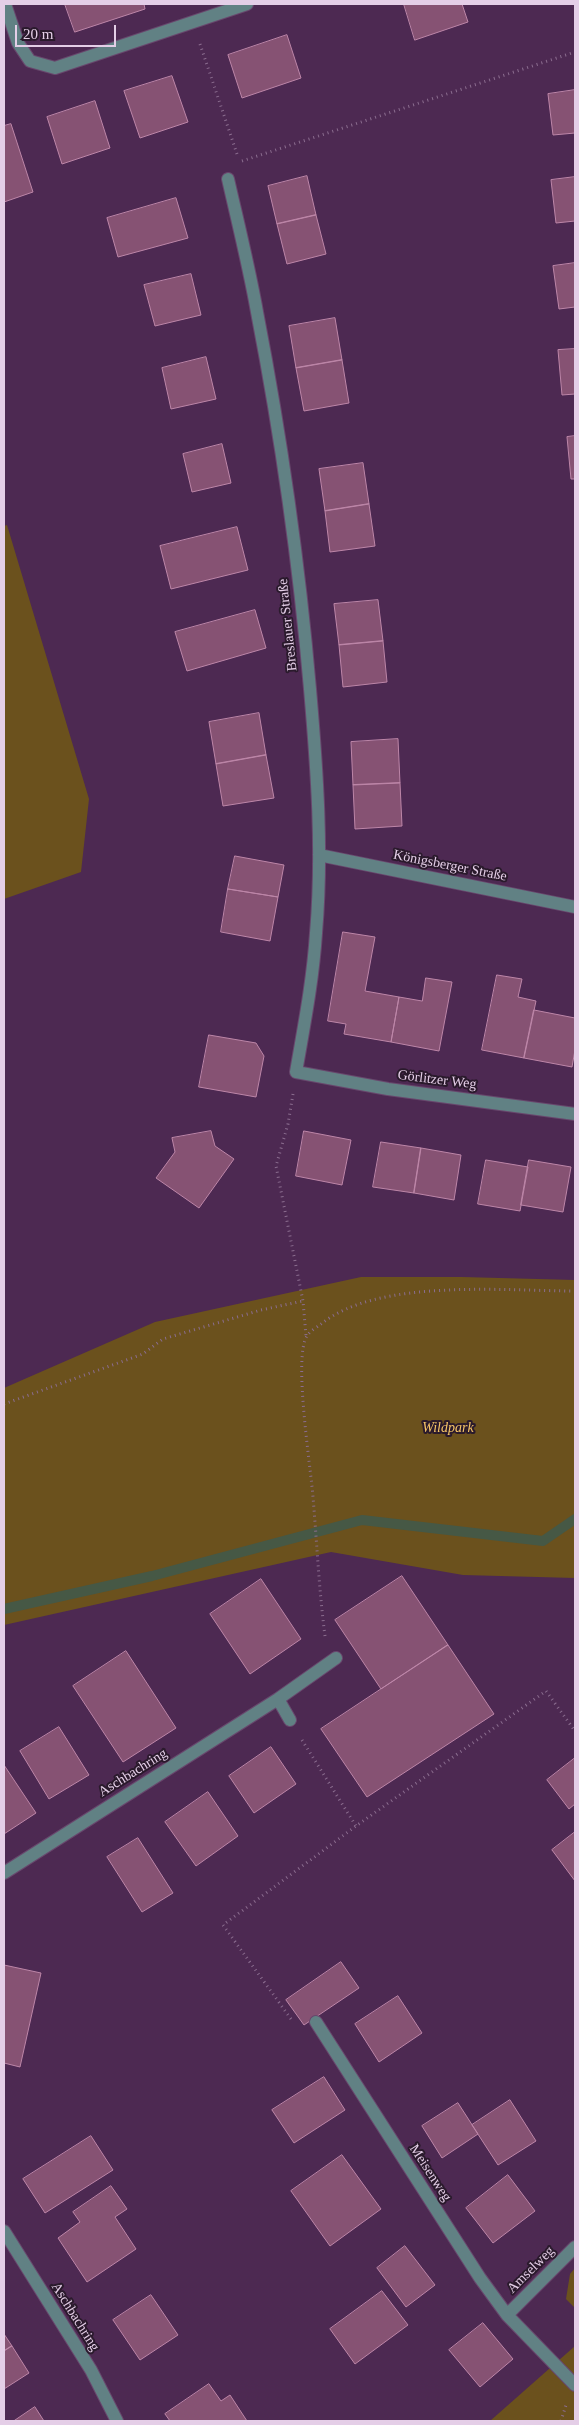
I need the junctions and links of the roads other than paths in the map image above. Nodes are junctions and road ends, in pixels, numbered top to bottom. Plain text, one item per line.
1 (5, 4) edge
2 (248, 4) edge
3 (228, 179) dead end
4 (320, 855) junction
5 (575, 907) edge
6 (296, 1072) joint
7 (575, 1114) edge
8 (336, 1658) road end
9 (278, 1699) junction
10 (290, 1720) road end
11 (4, 1873) edge
12 (316, 2022) road end
13 (4, 2231) edge
14 (575, 2247) edge
15 (507, 2315) junction
16 (575, 2385) edge
17 (117, 2421) edge

1 - 2 street
3 - 4 street, Breslauer Straße
4 - 5 street, Königsberger Straße
4 - 6 street, Breslauer Straße
6 - 7 street, Görlitzer Weg
8 - 9 street, Aschbachring
9 - 10 street
9 - 11 street, Aschbachring
12 - 15 street, Meisenweg
13 - 17 street, Aschbachring
14 - 15 street, Amselweg
15 - 16 street, Meisenweg

